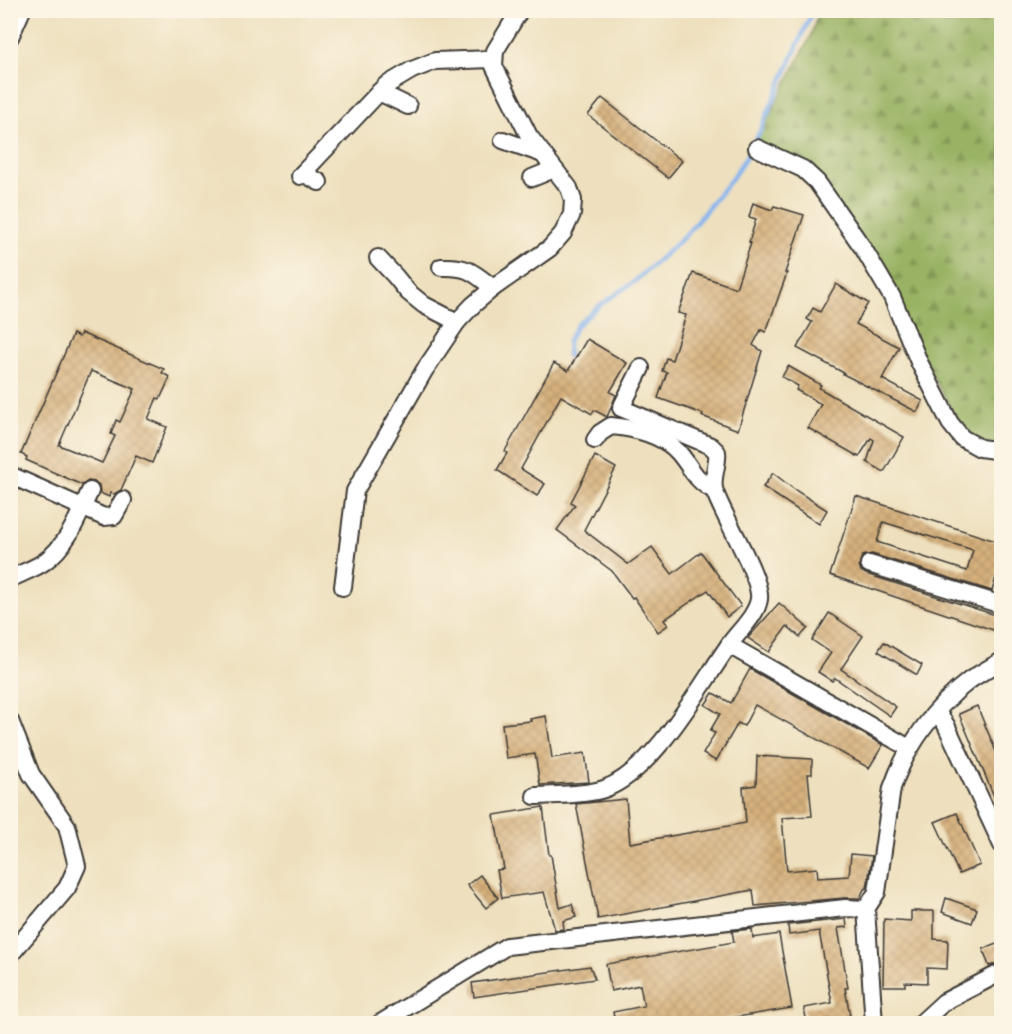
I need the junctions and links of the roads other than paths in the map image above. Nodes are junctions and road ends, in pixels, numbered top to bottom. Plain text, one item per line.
1 (22, 10) edge
2 (520, 10) edge
3 (10, 37) edge
4 (493, 59) junction
5 (379, 92) junction
6 (408, 106) dead end
7 (503, 140) dead end
8 (757, 148) dead end
9 (543, 154) junction
10 (554, 169) junction
11 (532, 178) dead end
12 (319, 182) dead end
13 (378, 258) dead end
14 (441, 267) dead end
15 (493, 288) junction
16 (458, 322) junction
17 (641, 368) dead end
18 (595, 440) dead end
19 (1002, 451) edge
20 (10, 475) edge
21 (714, 490) junction
22 (90, 491) dead end
23 (123, 500) dead end
24 (83, 507) junction
25 (869, 564) dead end
26 (10, 579) edge
27 (343, 587) dead end
28 (1002, 605) edge
29 (729, 645) junction
30 (1002, 661) edge
31 (937, 712) junction
32 (10, 721) edge
33 (909, 748) junction
34 (536, 796) dead end
35 (1002, 845) edge
36 (866, 909) junction
37 (10, 955) edge
38 (1002, 972) edge
39 (379, 1023) edge
40 (874, 1023) edge
41 (920, 1023) edge

1 - 3 street
2 - 4 street
4 - 5 street
4 - 9 street
5 - 6 street
5 - 12 street
7 - 9 street
8 - 19 street
9 - 10 street
10 - 11 street
10 - 15 street
13 - 16 street
14 - 15 street
15 - 16 street
16 - 27 street
17 - 21 street
18 - 21 street
20 - 24 street
21 - 29 street
22 - 24 street
23 - 24 street
24 - 26 street
25 - 28 street
29 - 33 street
29 - 34 street
30 - 31 street
31 - 33 street
31 - 35 street
32 - 37 street
33 - 36 street
36 - 39 street
36 - 40 street
38 - 41 street

